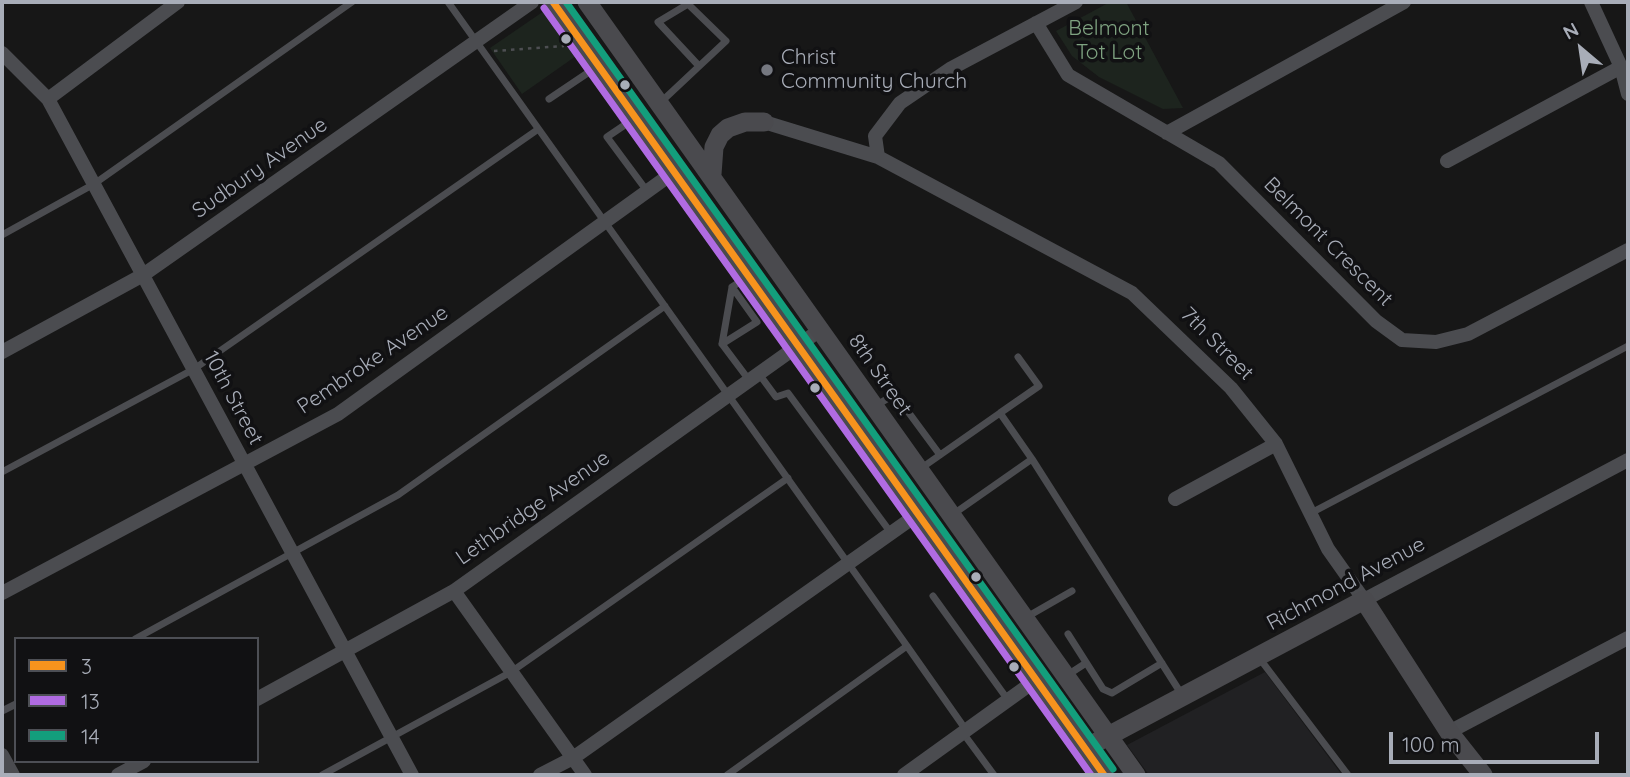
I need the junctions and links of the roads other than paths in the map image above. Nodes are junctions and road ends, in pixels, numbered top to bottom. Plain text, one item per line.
1 (178, 2) edge
2 (352, 2) edge
3 (447, 2) edge
4 (532, 2) edge
5 (554, 2) edge
6 (587, 2) edge
7 (1076, 2) edge
8 (1404, 2) edge
9 (1591, 2) edge
10 (1036, 23) junction
11 (475, 42) junction
12 (2, 52) edge
13 (598, 65) junction
14 (699, 66) junction
15 (1620, 67) junction
16 (1628, 94) edge
17 (48, 99) junction
18 (548, 99) dead end
19 (660, 102) junction
20 (635, 117) junction
21 (764, 122) joint
22 (537, 130) junction
23 (1167, 132) junction
24 (878, 157) junction
25 (1447, 161) dead end
26 (674, 172) junction
27 (712, 174) junction
28 (94, 184) junction
29 (648, 191) junction
30 (603, 223) junction
31 (2, 234) edge
32 (1628, 250) edge
33 (143, 275) junction
34 (749, 276) junction
35 (732, 287) junction
36 (665, 306) junction
37 (820, 330) junction
38 (722, 344) junction
39 (800, 345) junction
40 (1628, 346) edge
41 (2, 352) edge
42 (1018, 357) dead end
43 (194, 369) junction
44 (754, 377) junction
45 (728, 395) junction
46 (874, 407) junction
47 (1000, 414) junction
48 (1276, 444) junction
49 (940, 455) junction
50 (1032, 459) junction
51 (1628, 460) edge
52 (245, 465) junction
53 (919, 470) junction
54 (2, 472) edge
55 (788, 478) junction
56 (1175, 499) dead end
57 (918, 514) junction
58 (1310, 514) junction
59 (951, 515) junction
60 (891, 533) junction
61 (292, 554) junction
62 (849, 563) junction
63 (454, 591) junction
64 (1072, 592) dead end
65 (2, 593) edge
66 (933, 596) dead end
67 (1364, 600) junction
68 (1024, 619) junction
69 (1068, 634) dead end
70 (139, 637) edge
71 (1628, 638) edge
72 (907, 646) junction
73 (344, 651) junction
74 (1258, 657) junction
75 (1086, 663) junction
76 (1162, 663) junction
77 (511, 672) junction
78 (1065, 676) junction
79 (1036, 680) junction
80 (1183, 697) junction
81 (259, 698) edge
82 (1008, 700) junction
83 (965, 731) junction
84 (1449, 732) junction
85 (1108, 736) junction
86 (391, 738) junction
87 (1085, 749) junction
88 (2, 755) edge
89 (573, 758) junction
90 (140, 763) edge
91 (13, 775) edge
92 (118, 775) edge
93 (322, 775) edge
94 (412, 775) edge
95 (540, 775) edge
96 (585, 775) edge
97 (727, 775) edge
98 (904, 775) edge
99 (994, 775) edge
100 (1104, 775) edge
101 (1136, 775) edge
102 (1348, 775) edge
103 (1483, 775) edge

1 - 17 street
2 - 28 lane
3 - 11 lane
4 - 11 street, Sudbury Avenue
5 - 13 main road
6 - 19 main road, 8th Street
7 - 10 street
8 - 23 street
9 - 15 street
10 - 23 street, Belmont Crescent
10 - 24 street
11 - 22 lane
11 - 33 street, Sudbury Avenue
12 - 17 street, 10th Street
13 - 18 lane
13 - 20 main road
14 - 14 lane
14 - 19 lane
15 - 16 street
15 - 25 street
17 - 28 street, 10th Street
19 - 27 main road, 8th Street
20 - 26 main road
20 - 29 lane
21 - 24 street, 7th Street
21 - 27 main road
22 - 30 lane
22 - 43 lane
23 - 32 street, Belmont Crescent
24 - 48 street, 7th Street
26 - 29 street, Pembroke Avenue
26 - 34 main road
27 - 37 main road, 8th Street
28 - 31 lane
28 - 33 street, 10th Street
29 - 30 street, Pembroke Avenue
30 - 36 lane
30 - 52 street, Pembroke Avenue
33 - 41 street, Sudbury Avenue
33 - 43 street, 10th Street
34 - 35 lane
34 - 39 main road
35 - 38 lane
35 - 38 lane
36 - 45 lane
36 - 61 lane
37 - 39 street, Lethbridge Avenue
37 - 46 main road, 8th Street
38 - 44 lane
39 - 44 street, Lethbridge Avenue
39 - 57 main road
40 - 58 lane
42 - 47 lane
43 - 52 street, 10th Street
43 - 54 lane
44 - 45 street, Lethbridge Avenue
44 - 60 lane
45 - 55 lane
45 - 63 street, Lethbridge Avenue
46 - 49 lane
46 - 53 main road, 8th Street
47 - 49 lane
47 - 50 lane
48 - 56 street
48 - 58 street, 7th Street
49 - 53 lane
50 - 59 lane
50 - 76 lane
51 - 67 street, Richmond Avenue
52 - 61 street, 10th Street
52 - 65 street, Pembroke Avenue
53 - 59 main road, 8th Street
55 - 62 lane
55 - 77 lane
57 - 60 street
57 - 79 main road
58 - 67 street, 7th Street
59 - 68 main road, 8th Street
60 - 62 street
61 - 70 lane
61 - 73 street, 10th Street
62 - 72 lane
62 - 89 street
63 - 73 street, Lethbridge Avenue
63 - 77 street
64 - 68 lane
66 - 82 lane
67 - 74 main road, Richmond Avenue
67 - 84 main road, 7th Street
68 - 78 main road, 8th Street
69 - 75 lane
71 - 84 street
72 - 83 lane
72 - 97 lane
73 - 81 street, Lethbridge Avenue
73 - 86 street, 10th Street
74 - 80 main road, Richmond Avenue
74 - 102 lane
75 - 76 lane
75 - 78 lane
76 - 80 lane
77 - 86 lane
77 - 89 street
78 - 85 main road, 8th Street
79 - 82 street
79 - 87 main road
80 - 85 main road, Richmond Avenue
82 - 83 street
83 - 98 street
83 - 99 lane
84 - 103 main road, 7th Street
85 - 87 main road, Richmond Avenue
85 - 101 main road, 8th Street
86 - 93 lane
86 - 94 street, 10th Street
87 - 100 main road
88 - 91 street
89 - 95 street
89 - 96 street
90 - 92 street

